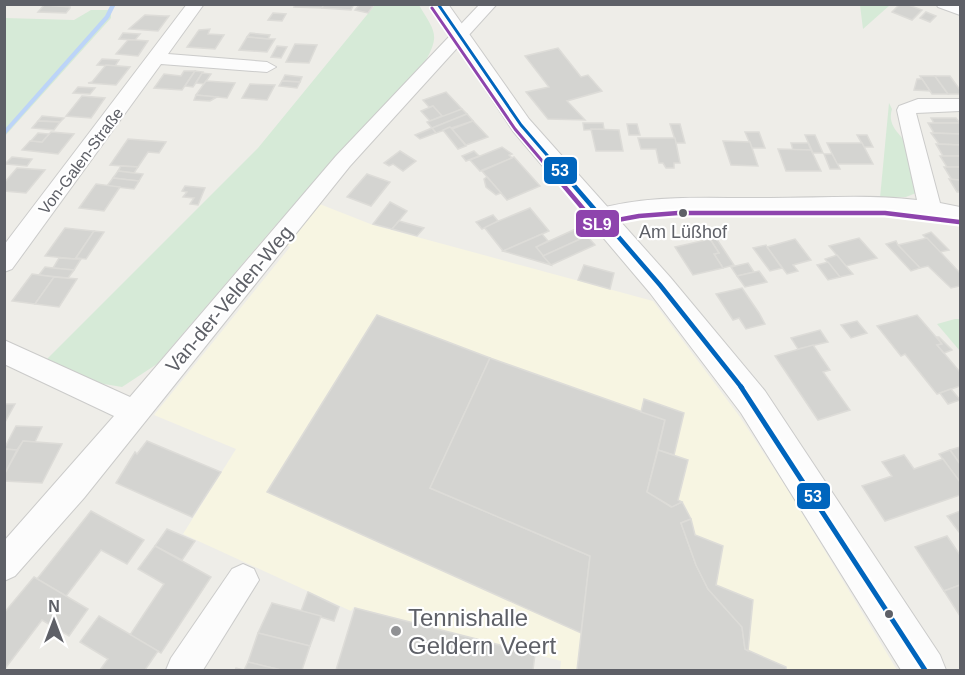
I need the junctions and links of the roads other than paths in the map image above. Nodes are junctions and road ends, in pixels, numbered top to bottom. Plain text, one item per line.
1 (196, 4) edge
2 (438, 4) edge
3 (489, 4) edge
4 (944, 4) edge
5 (960, 10) edge
6 (458, 36) junction
7 (157, 58) junction
8 (267, 67) dead end
9 (960, 105) edge
10 (930, 208) junction
11 (960, 215) edge
12 (599, 217) junction
13 (4, 263) edge
14 (4, 351) edge
15 (135, 413) junction
16 (4, 565) edge
17 (243, 580) dead end
18 (183, 670) edge
19 (925, 670) edge

1 - 7 street, Von-Galen-Straße
2 - 6 street
3 - 6 street, Van-der-Velden-Weg
4 - 5 street
6 - 12 street
6 - 15 street, Van-der-Velden-Weg
7 - 8 street
7 - 13 street, Von-Galen-Straße
9 - 10 street
10 - 11 street
10 - 12 street
12 - 19 street
14 - 15 street
15 - 16 street, Van-der-Velden-Weg
17 - 18 street

